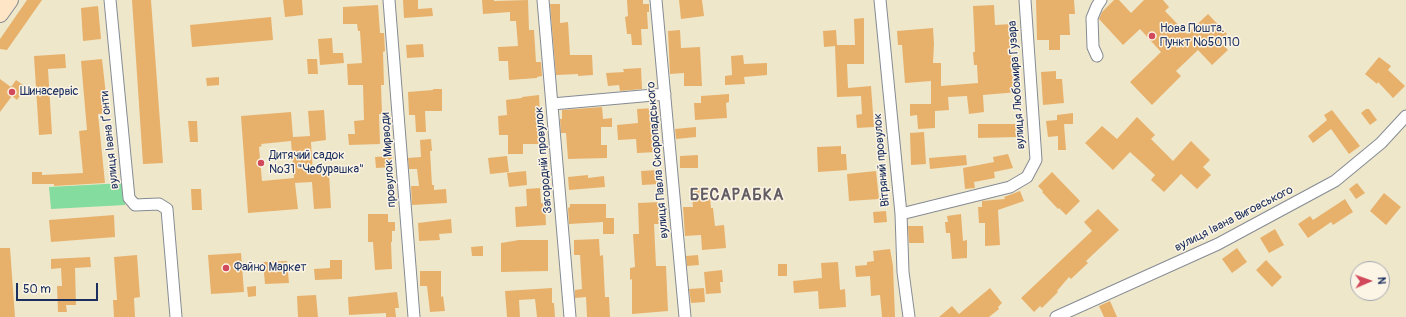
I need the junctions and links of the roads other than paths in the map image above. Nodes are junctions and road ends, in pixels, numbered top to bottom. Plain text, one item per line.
1 (10, 0) edge
2 (110, 0) edge
3 (390, 0) edge
4 (543, 0) edge
5 (656, 0) edge
6 (880, 0) edge
7 (1024, 0) edge
8 (1101, 0) edge
9 (0, 14) edge
10 (1097, 56) dead end
11 (665, 94) junction
12 (552, 104) junction
13 (1406, 116) edge
14 (901, 214) junction
15 (176, 317) edge
16 (414, 317) edge
17 (570, 317) edge
18 (685, 317) edge
19 (909, 317) edge
20 (1056, 317) edge

1 - 9 main road
2 - 15 street, вулиця Івана Ґонти
3 - 16 street, провулок Мирводи
4 - 12 street, Загородній провулок
5 - 11 street, вулиця Павла Скоропадського
6 - 14 street, Вітряний провулок
7 - 14 street, вулиця Любомира Гузара
8 - 10 street
11 - 12 street
11 - 18 street, вулиця Павла Скоропадського
12 - 17 street, Загородній провулок
13 - 20 street, вулиця Івана Виговського
14 - 19 street, Вітряний провулок

